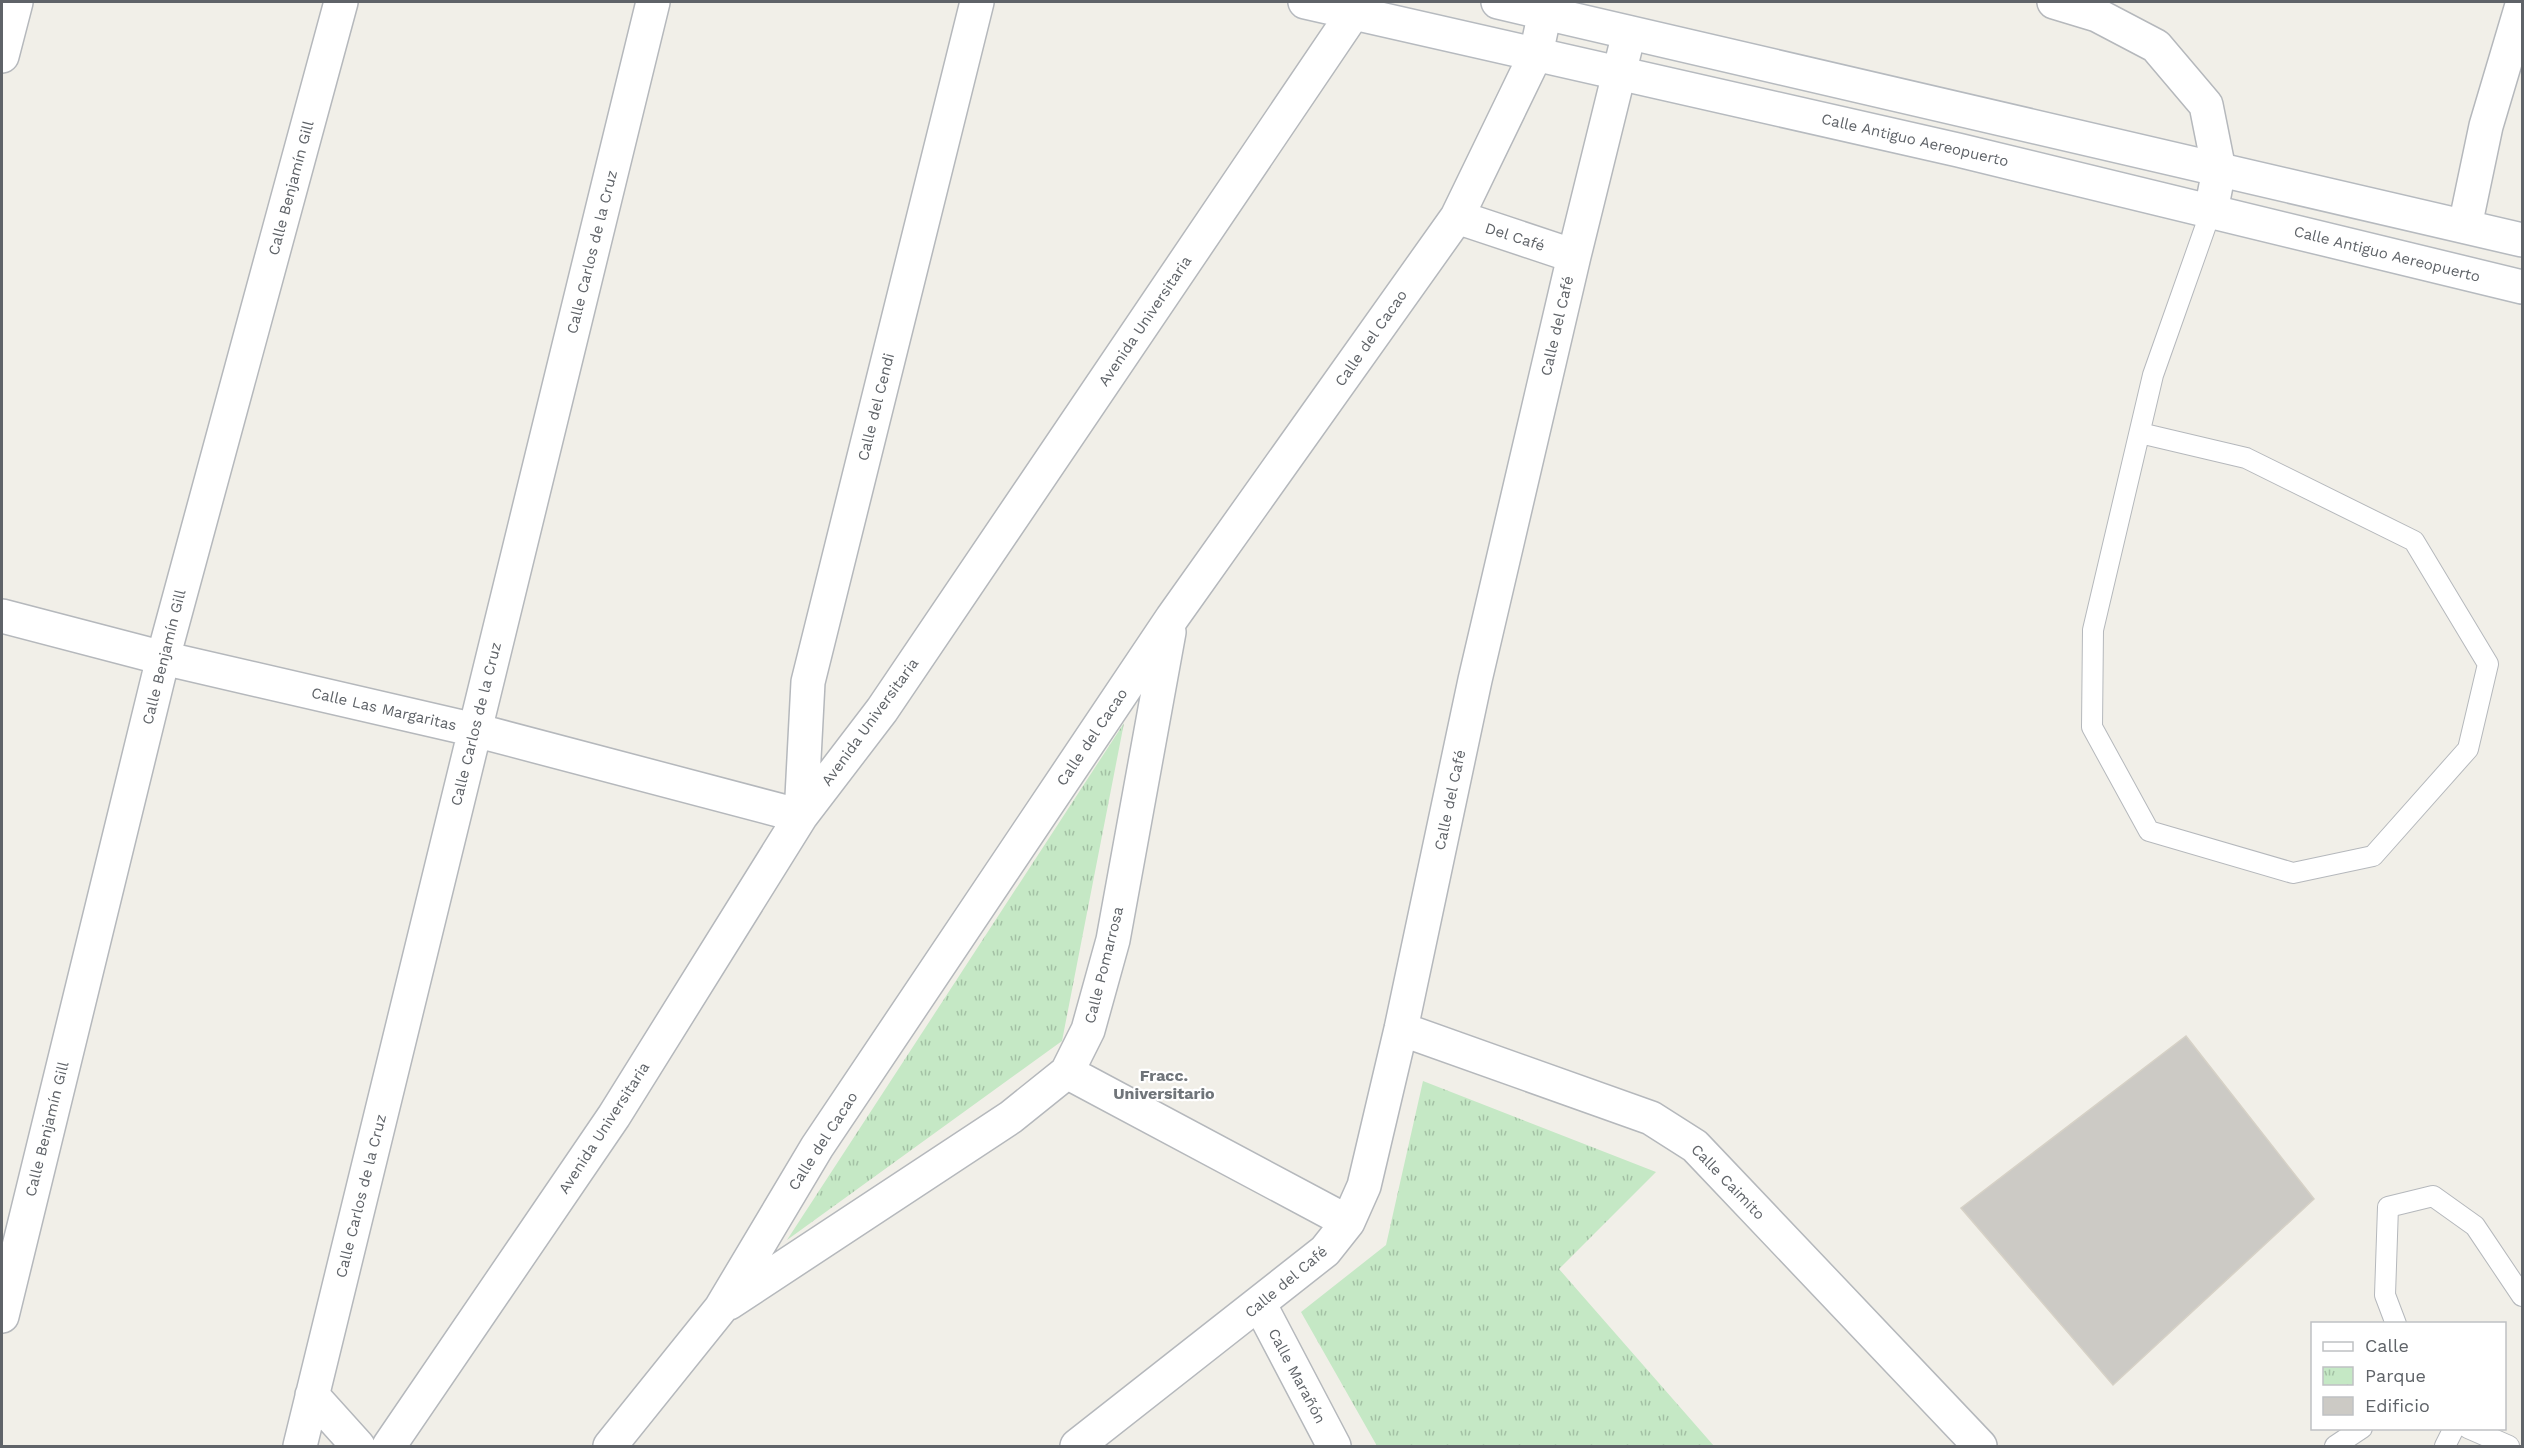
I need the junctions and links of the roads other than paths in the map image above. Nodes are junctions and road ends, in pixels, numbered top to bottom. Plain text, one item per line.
1 (16, 2) edge
2 (341, 2) edge
3 (653, 2) edge
4 (976, 2) edge
5 (1305, 2) edge
6 (1498, 2) edge
7 (2054, 2) edge
8 (2523, 5) edge
9 (1356, 7) edge
10 (1545, 12) junction
11 (1629, 33) junction
12 (1536, 54) junction
13 (2, 56) edge
14 (1621, 73) junction
15 (2219, 170) junction
16 (2211, 211) junction
17 (1457, 217) junction
18 (2465, 226) junction
19 (2523, 240) edge
20 (1574, 256) junction
21 (2523, 287) edge
22 (2140, 433) junction
23 (2, 616) edge
24 (1172, 618) junction
25 (163, 658) junction
26 (475, 730) junction
27 (801, 816) junction
28 (1401, 1029) junction
29 (1067, 1072) junction
30 (1348, 1222) junction
31 (2523, 1296) edge
32 (1260, 1305) junction
33 (721, 1308) junction
34 (2, 1316) edge
35 (2396, 1322) edge
36 (312, 1395) junction
37 (2359, 1430) edge
38 (2453, 1430) edge
39 (2473, 1430) edge
40 (621, 1442) edge
41 (300, 1446) edge
42 (358, 1446) edge
43 (389, 1446) edge
44 (1077, 1446) edge
45 (1334, 1446) edge
46 (1980, 1446) edge
47 (2335, 1446) edge
48 (2445, 1446) edge
49 (2509, 1446) edge

1 - 13 street
2 - 25 street, Calle Benjamín Gill
3 - 26 street, Calle Carlos de la Cruz
4 - 27 street, Calle del Cendi
5 - 9 street, Calle Antiguo Aereopuerto
6 - 10 street
7 - 15 street
8 - 18 street
9 - 12 street, Calle Antiguo Aereopuerto
9 - 27 street, Avenida Universitaria
10 - 11 street
10 - 12 street, Calle del Cacao
11 - 14 street, Calle del Café
11 - 15 street
12 - 14 street, Calle Antiguo Aereopuerto
12 - 17 street, Calle del Cacao
14 - 16 street, Calle Antiguo Aereopuerto
14 - 20 street, Calle del Café
15 - 16 street
15 - 18 street
16 - 21 street, Calle Antiguo Aereopuerto
16 - 22 lane
17 - 20 street, Del Café
17 - 24 street, Calle del Cacao
18 - 19 street
20 - 28 street, Calle del Café
22 - 22 lane
23 - 25 street, Calle Las Margaritas
24 - 29 street, Calle Pomarrosa
24 - 33 street, Calle del Cacao
25 - 26 street, Calle Las Margaritas
25 - 34 street, Calle Benjamín Gill
26 - 27 street, Calle Las Margaritas
26 - 36 street, Calle Carlos de la Cruz
27 - 43 street, Avenida Universitaria
28 - 30 street, Calle del Café
28 - 46 street, Calle Caimito
29 - 30 street
29 - 33 street, Calle Pomarrosa
30 - 32 street, Calle del Café
31 - 35 lane
32 - 44 street, Calle del Café
32 - 45 street, Calle Marañón
33 - 40 street, Calle del Cacao
36 - 41 street, Calle Carlos de la Cruz
36 - 42 street
37 - 47 lane
38 - 48 lane
39 - 49 lane

